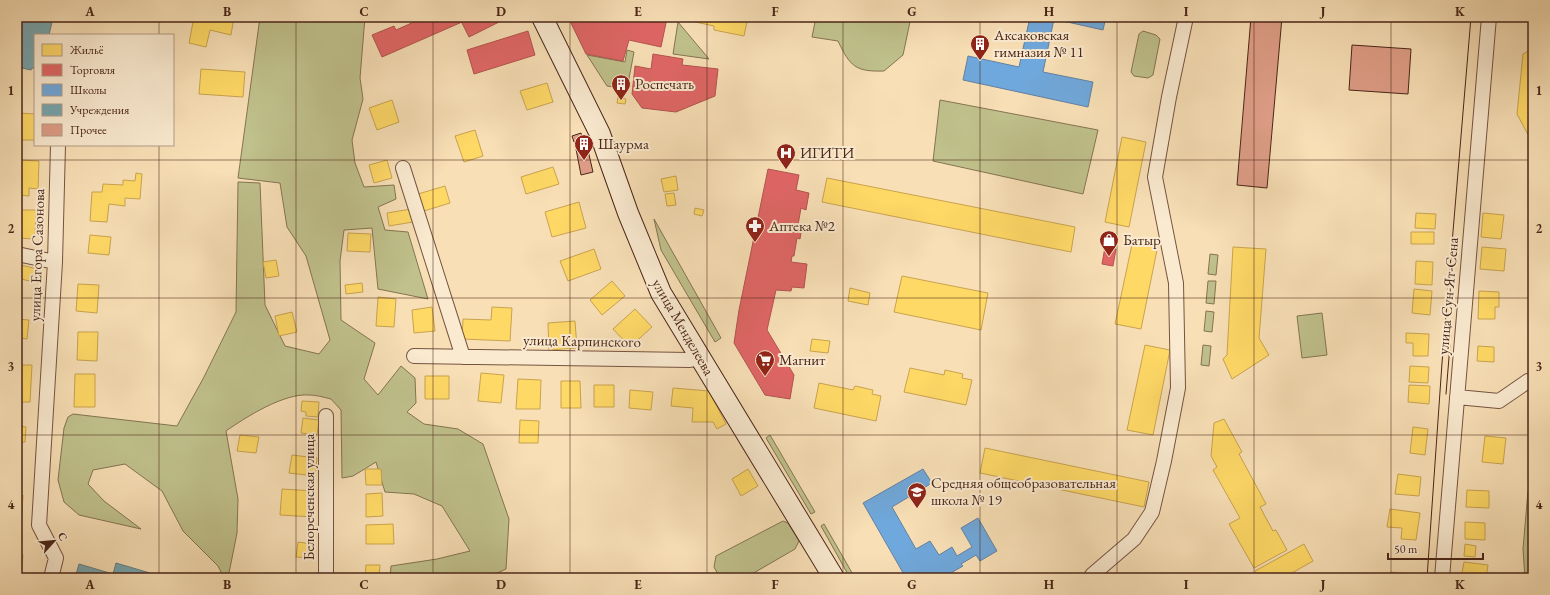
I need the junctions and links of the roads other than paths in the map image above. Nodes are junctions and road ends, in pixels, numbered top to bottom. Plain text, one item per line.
1 (542, 17) edge
2 (1186, 17) edge
3 (1489, 17) edge
4 (58, 146) edge
5 (402, 168) dead end
6 (17, 254) edge
7 (56, 262) junction
8 (414, 356) dead end
9 (463, 357) junction
10 (700, 358) junction
11 (1533, 381) edge
12 (1457, 397) junction
13 (326, 416) dead end
14 (51, 578) edge
15 (326, 578) edge
16 (834, 578) edge
17 (1092, 578) edge
18 (1442, 578) edge

1 - 10 main road, улица Менделеева
2 - 17 street
3 - 12 street, улица Сун-Ят-Сена
4 - 7 street, улица Егора Сазонова
5 - 9 street
6 - 7 street
7 - 14 street, улица Егора Сазонова
8 - 9 street, улица Карпинского
9 - 10 street, улица Карпинского
10 - 16 main road, улица Менделеева
11 - 12 street
12 - 18 street, улица Сун-Ят-Сена
13 - 15 street, Белореченская улица

